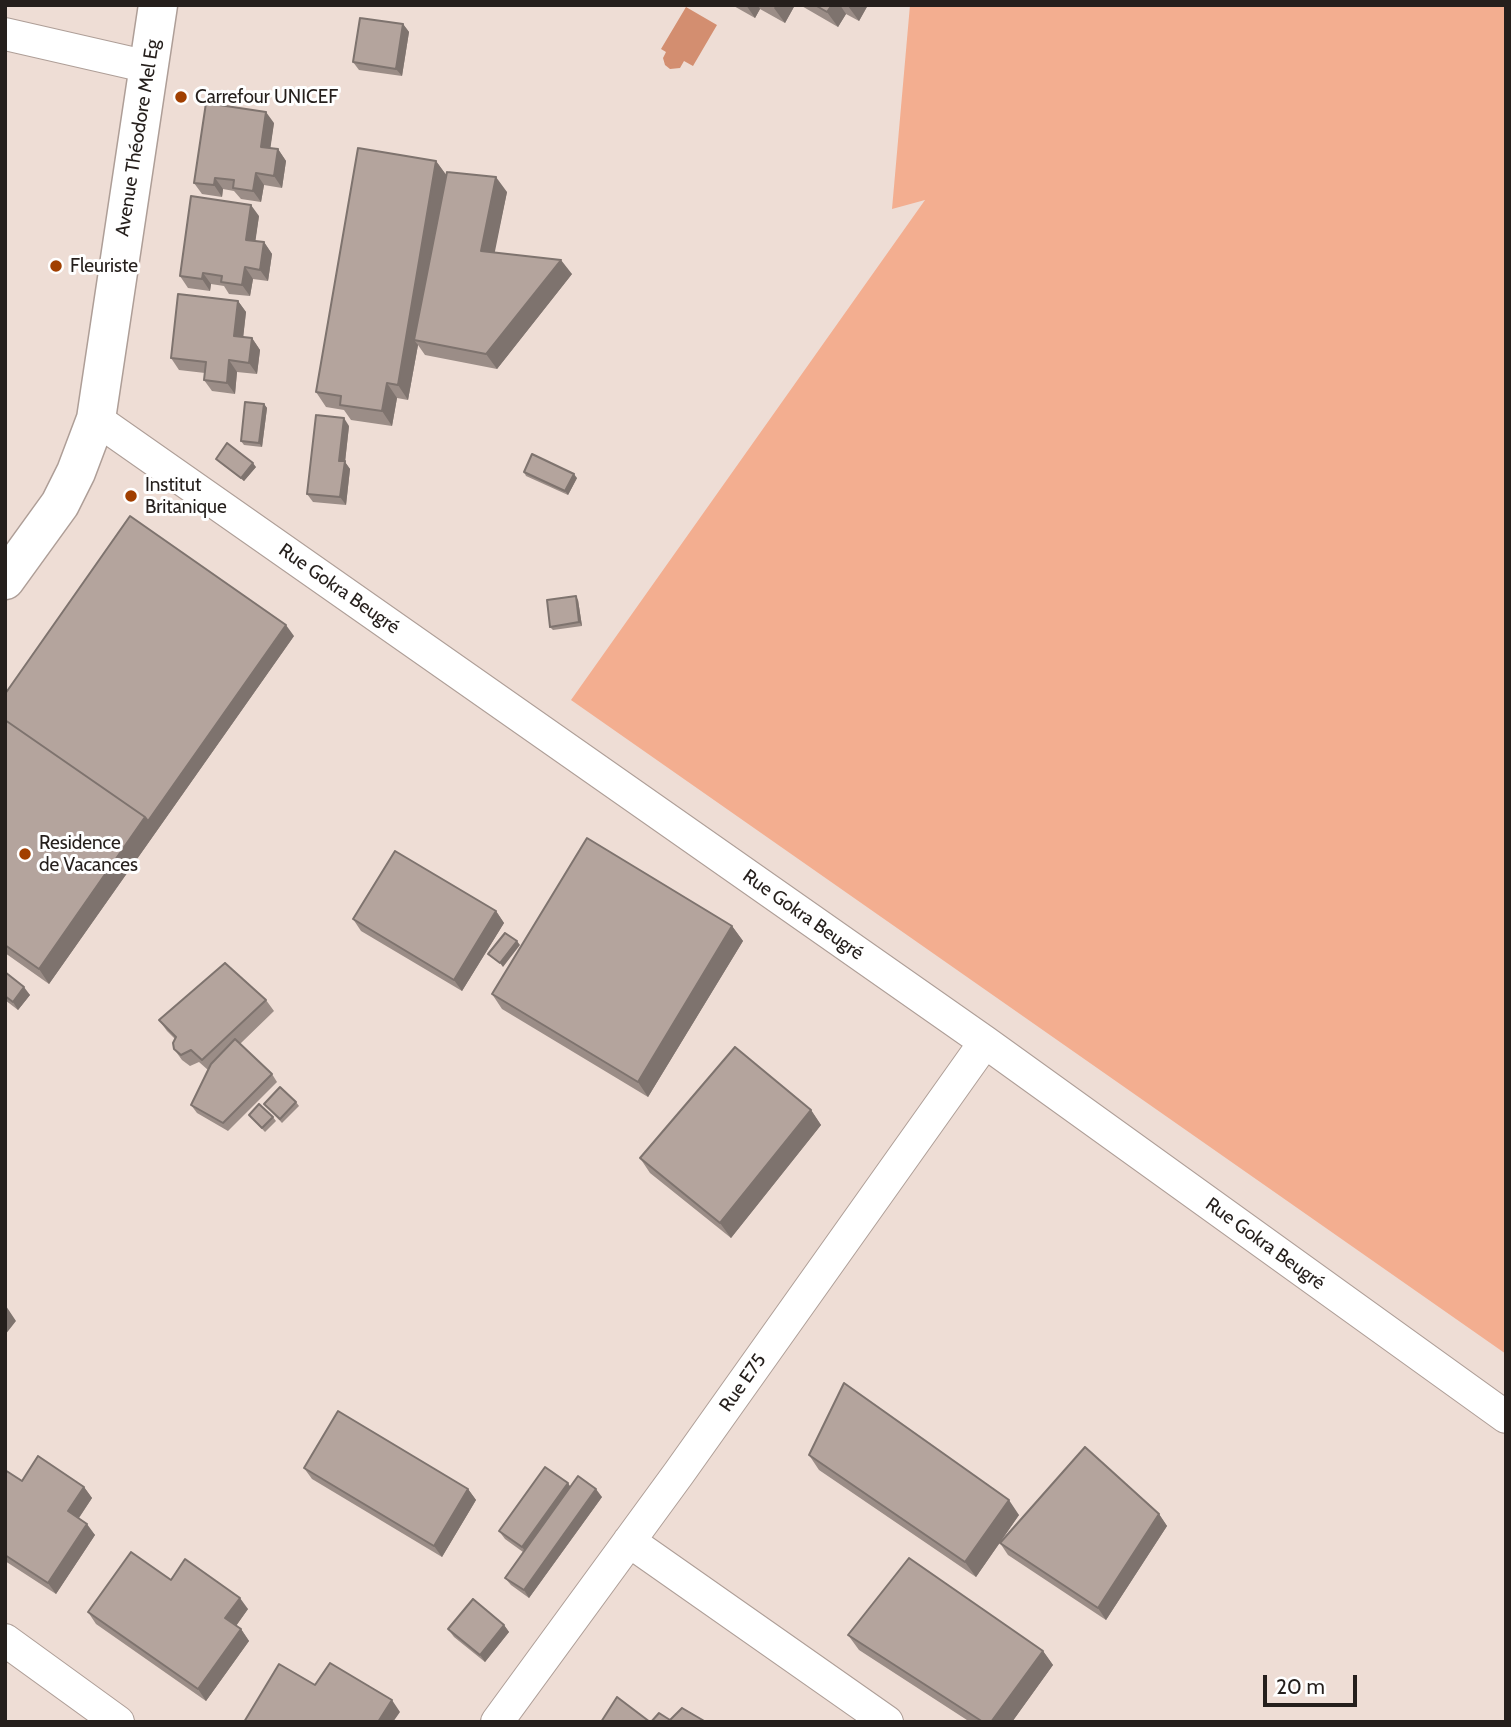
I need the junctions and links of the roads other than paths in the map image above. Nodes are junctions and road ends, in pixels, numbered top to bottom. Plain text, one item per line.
1 (158, 5) edge
2 (5, 34) edge
3 (149, 67) junction
4 (96, 419) junction
5 (5, 580) edge
6 (985, 1042) junction
7 (1506, 1417) edge
8 (629, 1541) junction
9 (5, 1640) edge
10 (118, 1722) edge
11 (497, 1722) edge
12 (887, 1722) edge

1 - 3 main road, Avenue Théodore Mel Eg
2 - 3 street
3 - 4 main road, Avenue Théodore Mel Eg
4 - 5 main road, Avenue Théodore Mel Eg
4 - 6 street, Rue Gokra Beugré
6 - 7 street, Rue Gokra Beugré
6 - 8 street, Rue E75
8 - 11 street, Rue E75
8 - 12 street
9 - 10 street

